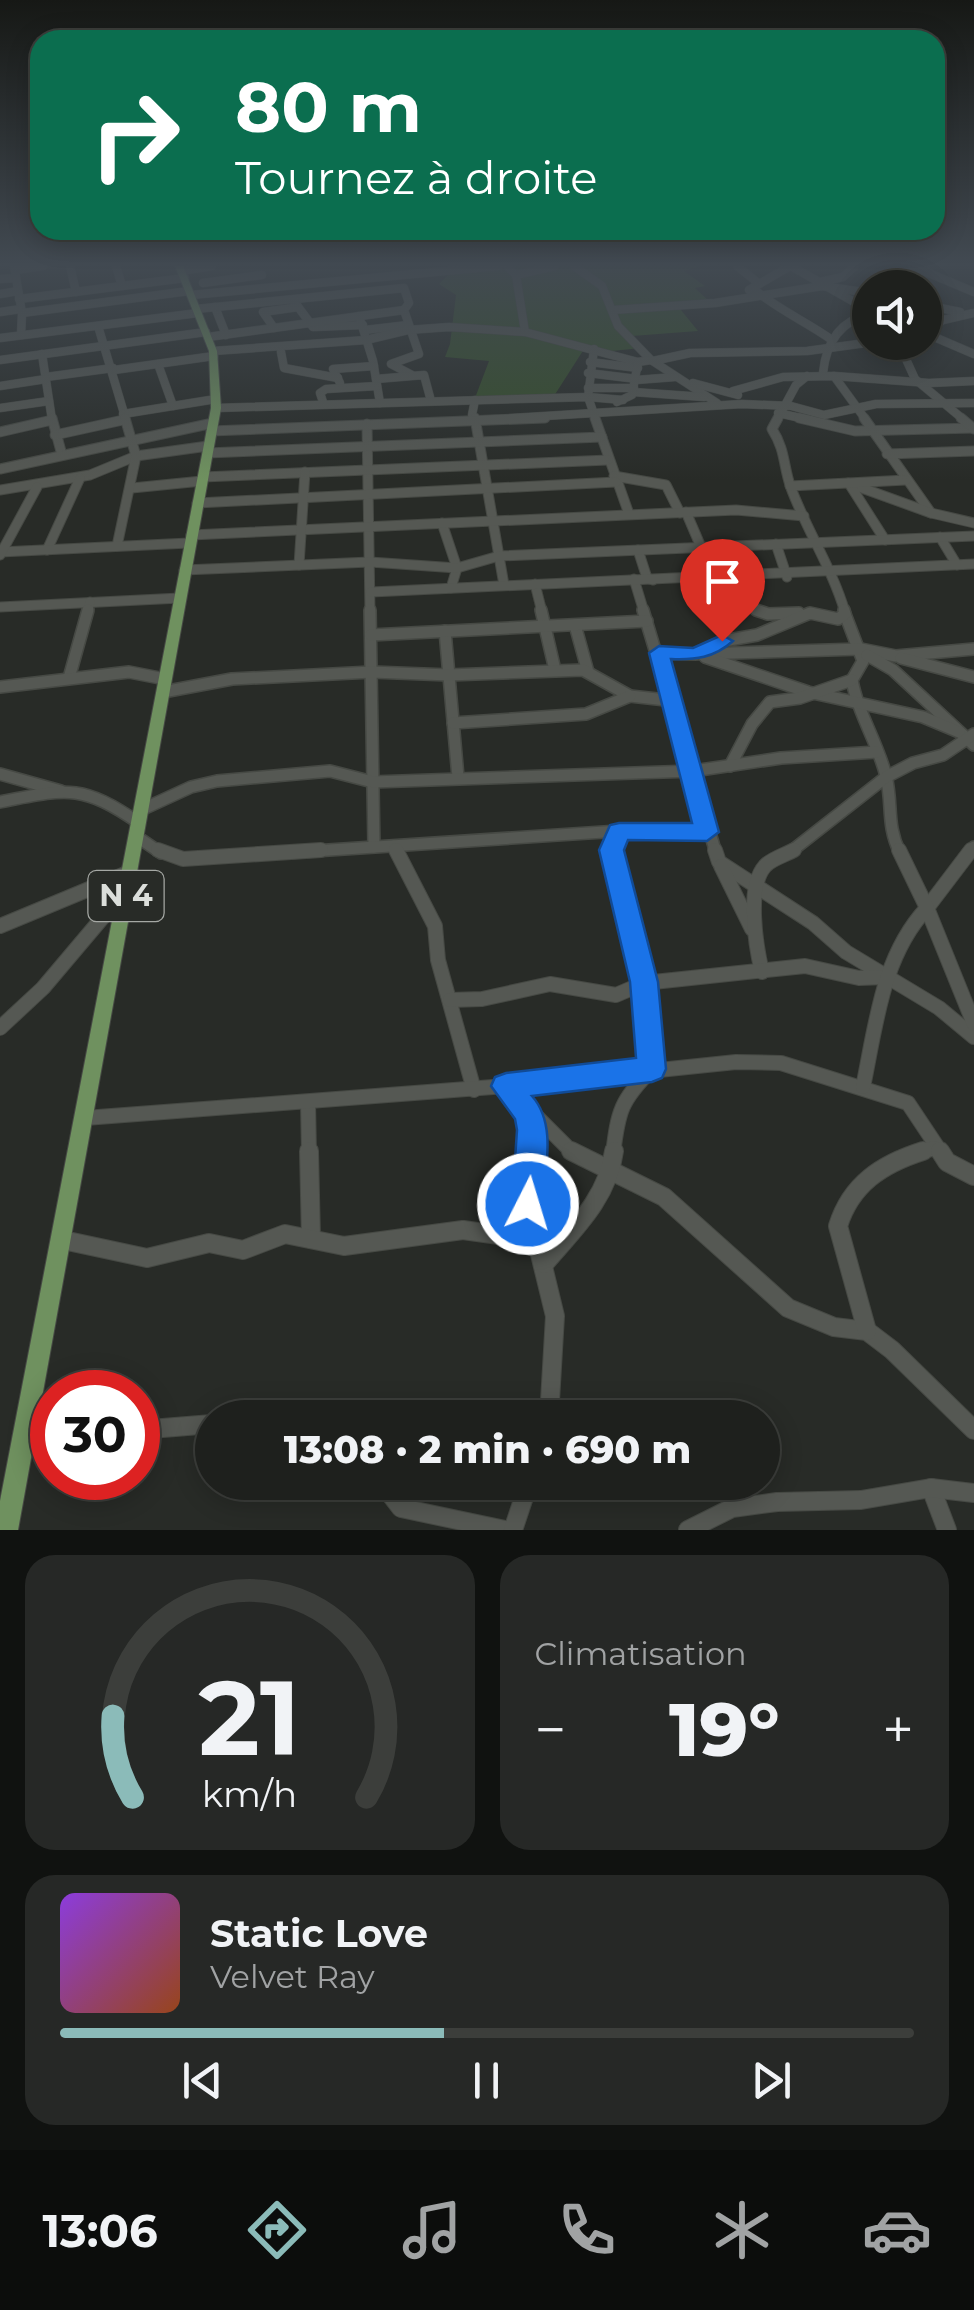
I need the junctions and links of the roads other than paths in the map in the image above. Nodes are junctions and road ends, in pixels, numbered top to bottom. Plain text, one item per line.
1 (101, 337) edge
2 (167, 337) edge
3 (178, 337) edge
4 (183, 337) edge
5 (208, 337) edge
6 (222, 337) edge
7 (295, 337) edge
8 (366, 337) edge
9 (412, 337) edge
10 (548, 337) edge
11 (629, 337) edge
12 (823, 337) edge
13 (836, 337) edge
14 (942, 340) edge
15 (852, 343) edge
16 (210, 344) junction
17 (831, 344) junction
18 (104, 346) junction
19 (594, 348) junction
20 (807, 351) junction
21 (280, 352) dead end
22 (42, 354) junction
23 (371, 354) junction
24 (974, 354) edge
25 (0, 360) edge
26 (187, 360) junction
27 (652, 360) junction
28 (908, 360) edge
29 (590, 362) junction
30 (158, 364) junction
31 (392, 364) junction
32 (638, 365) junction
33 (374, 366) junction
34 (823, 368) junction
35 (113, 369) junction
36 (588, 373) junction
37 (412, 375) junction
38 (807, 376) junction
39 (834, 376) junction
40 (46, 378) junction
41 (679, 379) junction
42 (974, 380) edge
43 (376, 382) junction
44 (340, 383) junction
45 (923, 383) junction
46 (635, 385) junction
47 (796, 385) junction
48 (1, 386) edge
49 (735, 390) junction
50 (588, 392) junction
51 (708, 398) junction
52 (475, 400) junction
53 (623, 400) junction
54 (49, 401) junction
55 (431, 401) junction
56 (323, 402) junction
57 (380, 403) junction
58 (974, 403) edge
59 (755, 404) junction
60 (941, 404) junction
61 (721, 405) junction
62 (172, 406) junction
63 (854, 406) junction
64 (2, 408) edge
65 (780, 409) junction
66 (835, 414) junction
67 (595, 415) junction
68 (123, 417) junction
69 (52, 420) junction
70 (477, 420) junction
71 (367, 424) junction
72 (869, 424) junction
73 (212, 426) junction
74 (974, 428) edge
75 (73, 431) junction
76 (0, 432) edge
77 (55, 435) junction
78 (602, 437) junction
79 (133, 440) junction
80 (480, 442) junction
81 (110, 445) junction
82 (366, 447) junction
83 (96, 448) junction
84 (974, 452) edge
85 (887, 454) junction
86 (62, 455) junction
87 (136, 456) junction
88 (51, 457) junction
89 (608, 460) junction
90 (484, 465) junction
91 (0, 468) edge
92 (369, 469) junction
93 (305, 472) junction
94 (260, 474) junction
95 (85, 476) junction
96 (203, 479) junction
97 (615, 479) junction
98 (906, 480) junction
99 (848, 483) junction
100 (49, 484) junction
101 (790, 486) junction
102 (37, 487) junction
103 (132, 488) junction
104 (0, 490) edge
105 (488, 490) junction
106 (370, 495) junction
107 (304, 498) junction
108 (257, 500) junction
109 (197, 503) junction
110 (932, 512) junction
111 (683, 513) junction
112 (630, 514) junction
113 (804, 516) junction
114 (494, 522) junction
115 (974, 522) edge
116 (442, 523) junction
117 (369, 526) junction
118 (303, 528) junction
119 (974, 536) edge
120 (940, 537) junction
121 (190, 539) junction
122 (886, 540) junction
123 (820, 542) junction
124 (776, 544) junction
125 (117, 546) junction
126 (701, 548) junction
127 (47, 550) junction
128 (638, 550) junction
129 (1, 553) edge
130 (499, 556) junction
131 (370, 562) junction
132 (974, 564) edge
133 (299, 565) junction
134 (957, 565) junction
135 (457, 568) junction
136 (184, 570) junction
137 (834, 574) junction
138 (787, 577) junction
139 (640, 579) junction
140 (534, 584) junction
141 (504, 585) junction
142 (452, 588) junction
143 (371, 592) junction
144 (180, 598) junction
145 (90, 602) junction
146 (0, 606) edge
147 (810, 613) junction
148 (845, 614) junction
149 (647, 622) junction
150 (574, 625) junction
151 (544, 626) junction
152 (445, 631) junction
153 (371, 634) junction
154 (859, 647) junction
155 (974, 649) edge
156 (659, 653) junction
157 (696, 654) junction
158 (896, 656) junction
159 (555, 670) junction
160 (372, 672) junction
161 (588, 672) junction
162 (449, 675) junction
163 (974, 676) edge
164 (69, 678) junction
165 (852, 680) junction
166 (164, 685) junction
167 (0, 687) edge
168 (808, 692) junction
169 (669, 693) junction
170 (630, 696) junction
171 (856, 702) junction
172 (453, 723) junction
173 (968, 738) edge
174 (876, 752) junction
175 (730, 766) junction
176 (693, 771) junction
177 (0, 774) edge
178 (458, 777) junction
179 (886, 777) junction
180 (373, 782) junction
181 (61, 791) junction
182 (0, 802) edge
183 (139, 823) junction
184 (619, 831) junction
185 (707, 832) junction
186 (394, 846) junction
187 (374, 847) junction
188 (974, 847) edge
189 (718, 862) junction
190 (129, 880) junction
191 (760, 888) junction
192 (927, 908) junction
193 (0, 926) edge
194 (752, 930) junction
195 (762, 972) junction
196 (886, 977) junction
197 (644, 982) junction
198 (450, 1000) junction
199 (974, 1024) edge
200 (0, 1028) edge
201 (974, 1037) edge
202 (652, 1069) junction
203 (506, 1086) junction
204 (862, 1087) junction
205 (474, 1090) junction
206 (308, 1102) junction
207 (529, 1114) junction
208 (84, 1118) junction
209 (934, 1148) junction
210 (611, 1174) junction
211 (974, 1176) edge
212 (312, 1238) junction
213 (64, 1240) junction
214 (540, 1256) junction
215 (867, 1331) junction
216 (552, 1400) edge
217 (195, 1425) edge
218 (160, 1428) edge
219 (974, 1430) edge
220 (26, 1436) junction
221 (30, 1436) edge
222 (930, 1488) junction
223 (974, 1494) edge
224 (391, 1500) edge
225 (522, 1500) edge
226 (6, 1530) edge
227 (509, 1530) edge
228 (688, 1530) edge
229 (947, 1530) edge

1 - 18 street
2 - 18 street
3 - 26 street
4 - 16 street
5 - 16 main road, N 4
6 - 16 street
7 - 16 street
8 - 23 street
9 - 31 street
10 - 19 street
11 - 27 street
12 - 17 street
13 - 17 street
14 - 24 street
15 - 17 street
16 - 26 street
16 - 73 main road, N 4
17 - 20 street
17 - 34 street
18 - 22 street
18 - 35 street
19 - 29 street
19 - 32 street
20 - 27 street
20 - 34 street
21 - 44 street
22 - 25 street
22 - 40 street
23 - 31 street
23 - 33 street
26 - 30 street
27 - 32 street
27 - 41 street
28 - 45 street
29 - 32 street
29 - 36 street
30 - 35 street
30 - 62 street
31 - 37 street
32 - 46 street
33 - 43 street
33 - 44 street
34 - 38 street
34 - 39 street
35 - 40 street
35 - 68 street
36 - 46 street
36 - 50 street
37 - 43 street
37 - 55 street
38 - 47 street
38 - 49 street
39 - 45 street
39 - 63 street
40 - 48 street
40 - 54 street
41 - 46 street
41 - 49 street
41 - 51 street
42 - 45 street
43 - 44 street
43 - 57 street
44 - 56 street
45 - 60 street
46 - 50 street
46 - 51 street
46 - 53 street
47 - 49 street
47 - 65 street
48 - 64 street
49 - 59 street
50 - 52 street
50 - 53 street
50 - 67 street
51 - 61 street
52 - 55 street
52 - 70 street
53 - 67 street
54 - 64 street
54 - 69 street
55 - 57 street
56 - 57 street
56 - 73 street
58 - 60 street
59 - 61 street
59 - 65 street
60 - 63 street
60 - 74 street
61 - 67 street
62 - 68 street
62 - 73 street
63 - 66 street
63 - 72 street
65 - 66 street
65 - 72 street
65 - 101 street
66 - 72 street
67 - 70 street
67 - 78 street
68 - 75 street
68 - 79 street
69 - 76 street
69 - 77 street
70 - 71 street
70 - 80 street
71 - 73 street
71 - 82 street
72 - 74 street
72 - 85 street
73 - 79 street
73 - 82 street
73 - 87 street
73 - 96 main road, N 4
75 - 77 street
75 - 81 street
77 - 86 street
78 - 80 street
78 - 89 street
79 - 81 street
79 - 87 street
80 - 82 street
80 - 90 street
81 - 83 street
82 - 92 street
83 - 86 street
83 - 95 street
84 - 85 street
85 - 98 street
86 - 88 street
87 - 95 street
87 - 103 street
88 - 91 street
88 - 100 street
89 - 90 street
89 - 97 street
90 - 92 street
90 - 105 street
92 - 93 street
92 - 106 street
93 - 94 street
93 - 107 street
94 - 96 street
94 - 108 street
95 - 100 street
95 - 127 street
96 - 103 street
96 - 109 main road, N 4
97 - 105 street
97 - 111 street
97 - 112 street
98 - 99 street
98 - 110 street
99 - 101 street
99 - 110 street
99 - 122 street
100 - 102 street
101 - 113 street
102 - 104 street
102 - 129 street
103 - 125 street
105 - 106 street
105 - 114 street
106 - 107 street
106 - 117 street
107 - 108 street
107 - 118 street
108 - 109 street
109 - 121 main road, N 4
110 - 115 street
111 - 112 street
111 - 113 street
111 - 126 street
112 - 114 street
113 - 123 street
114 - 116 street
114 - 130 street
116 - 117 street
116 - 135 street
117 - 118 street
117 - 131 street
118 - 121 street
118 - 133 street
119 - 120 street
120 - 122 street
120 - 134 street
121 - 125 street
121 - 136 main road, N 4
122 - 123 street
123 - 124 street
123 - 137 street
124 - 126 street
124 - 138 street
125 - 127 street
126 - 128 street
127 - 129 street
128 - 130 street
128 - 139 street
130 - 135 street
130 - 141 street
131 - 133 street
131 - 135 street
131 - 143 street
132 - 134 street
133 - 136 street
134 - 137 street
135 - 142 street
136 - 144 main road, N 4
137 - 138 street
137 - 148 street
138 - 139 street
139 - 140 street
139 - 147 street
139 - 149 street
140 - 141 street
140 - 151 street
141 - 142 street
142 - 143 street
143 - 153 street
144 - 145 street
144 - 166 main road, N 4
145 - 146 street
145 - 164 street
147 - 148 street
147 - 154 street
147 - 157 street
148 - 154 street
149 - 150 street
149 - 156 street
150 - 151 street
150 - 161 street
151 - 152 street
151 - 159 street
152 - 153 street
152 - 162 street
153 - 160 street
154 - 157 street
154 - 158 street
154 - 165 street
154 - 173 street
155 - 158 street
156 - 157 street
156 - 169 street
157 - 168 street
158 - 163 street
159 - 161 street
159 - 162 street
160 - 162 street
160 - 166 street
160 - 180 street
161 - 170 street
162 - 172 street
164 - 166 street
164 - 167 street
165 - 168 street
165 - 171 street
166 - 183 main road, N 4
168 - 171 street
168 - 175 street
169 - 170 street
169 - 176 street
170 - 172 street
171 - 173 street
171 - 174 street
172 - 178 street
173 - 179 street
174 - 175 street
174 - 179 street
175 - 176 street
176 - 178 street
176 - 185 street
177 - 181 street
178 - 180 street
179 - 191 street
179 - 192 street
180 - 183 street
180 - 187 street
181 - 182 street
181 - 183 street
183 - 187 street
183 - 190 main road, N 4
184 - 185 street
184 - 186 street
184 - 197 street
185 - 189 street
186 - 187 street
186 - 198 street
188 - 192 street
189 - 191 street
189 - 194 street
190 - 193 street
190 - 200 street
190 - 208 main road, N 4
191 - 194 street
191 - 196 street
192 - 196 street
192 - 199 street
194 - 195 street
195 - 196 street
195 - 197 street
196 - 201 street
196 - 204 street
197 - 198 street
197 - 202 street
198 - 205 street
202 - 203 street
202 - 204 street
202 - 210 street
203 - 205 street
203 - 207 street
204 - 209 street
205 - 206 street
206 - 208 street
206 - 212 street
207 - 210 street
207 - 214 street
208 - 213 main road, N 4
209 - 211 street
209 - 215 street
210 - 214 street
210 - 215 street
212 - 213 street
212 - 214 street
213 - 220 main road, N 4
214 - 216 street
215 - 219 street
217 - 218 street
220 - 221 street
220 - 226 main road, N 4
222 - 223 street
222 - 228 street
222 - 229 street
224 - 227 street
225 - 227 street

